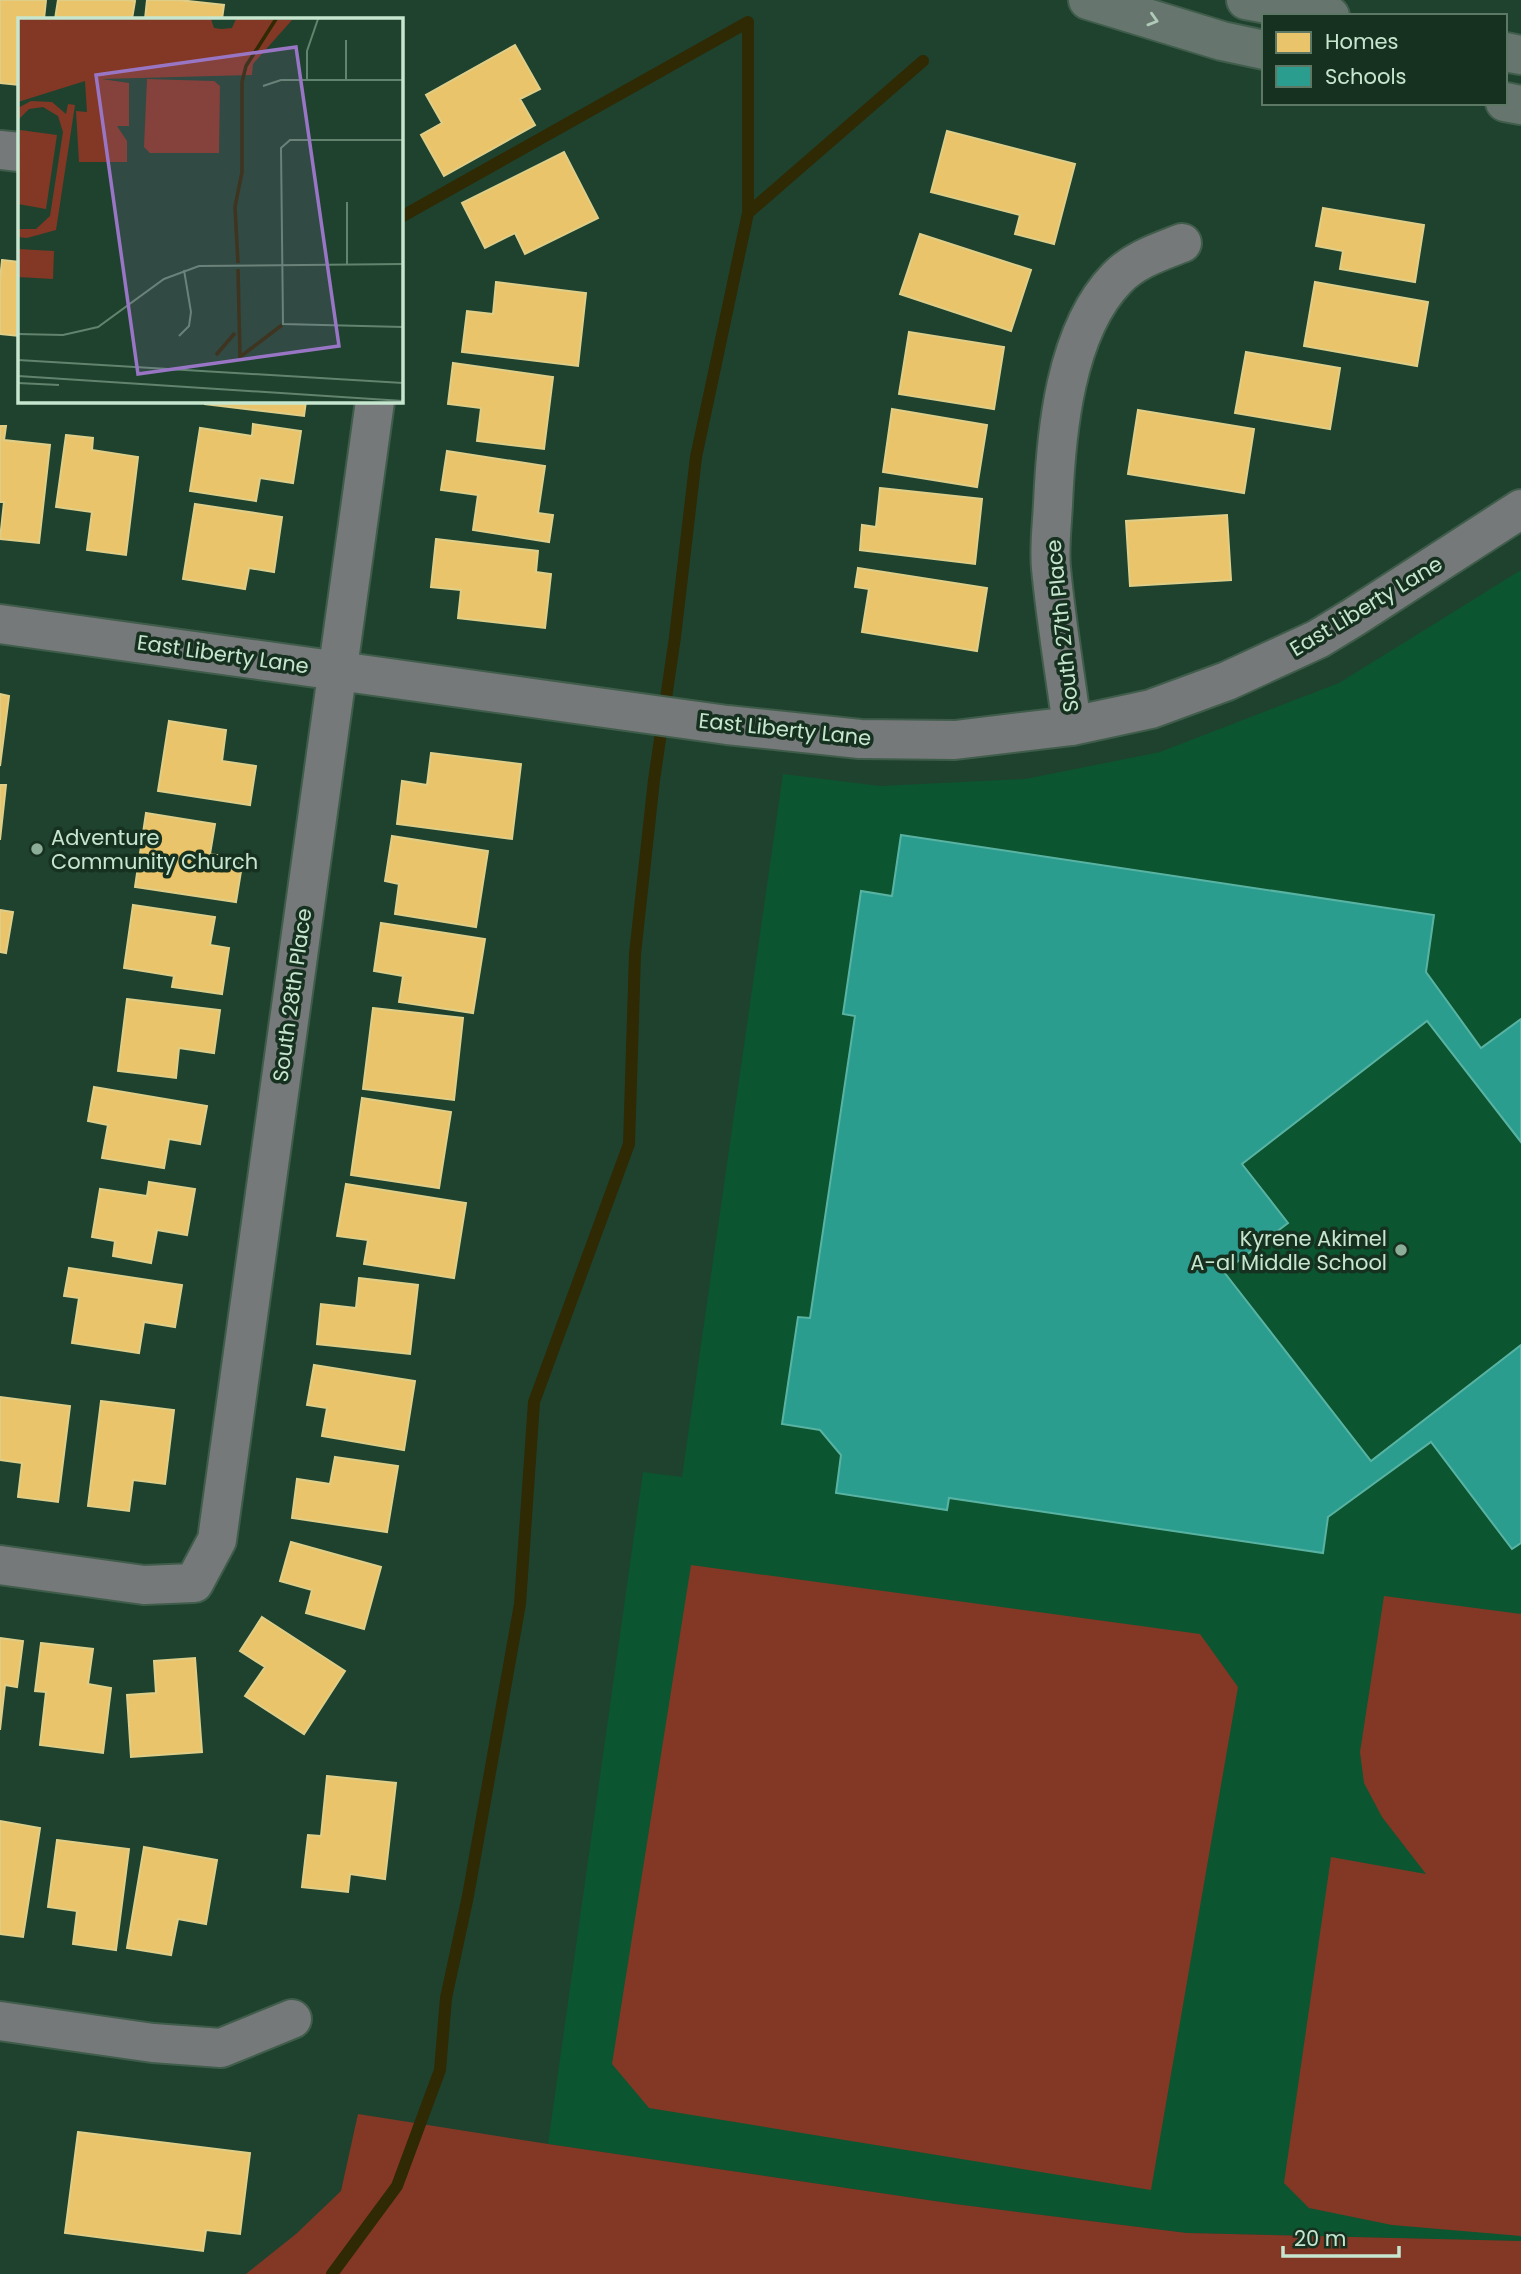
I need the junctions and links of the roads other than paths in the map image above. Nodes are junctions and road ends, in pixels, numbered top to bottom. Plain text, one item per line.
1 (1088, 0) edge
2 (1246, 0) edge
3 (1320, 14) edge
4 (1262, 50) edge
5 (0, 150) edge
6 (18, 152) edge
7 (1182, 243) dead end
8 (374, 402) edge
9 (1521, 509) edge
10 (0, 624) edge
11 (337, 670) junction
12 (1072, 726) junction
13 (0, 1565) edge
14 (292, 2019) dead end
15 (0, 2021) edge

1 -> 4 highway
2 - 3 highway
5 - 6 street
7 - 12 street, South 27th Place
8 - 11 street, South 28th Place
9 - 12 street, East Liberty Lane
10 - 11 street, East Liberty Lane
11 - 12 street, East Liberty Lane
11 - 13 street, South 28th Place
14 - 15 street

